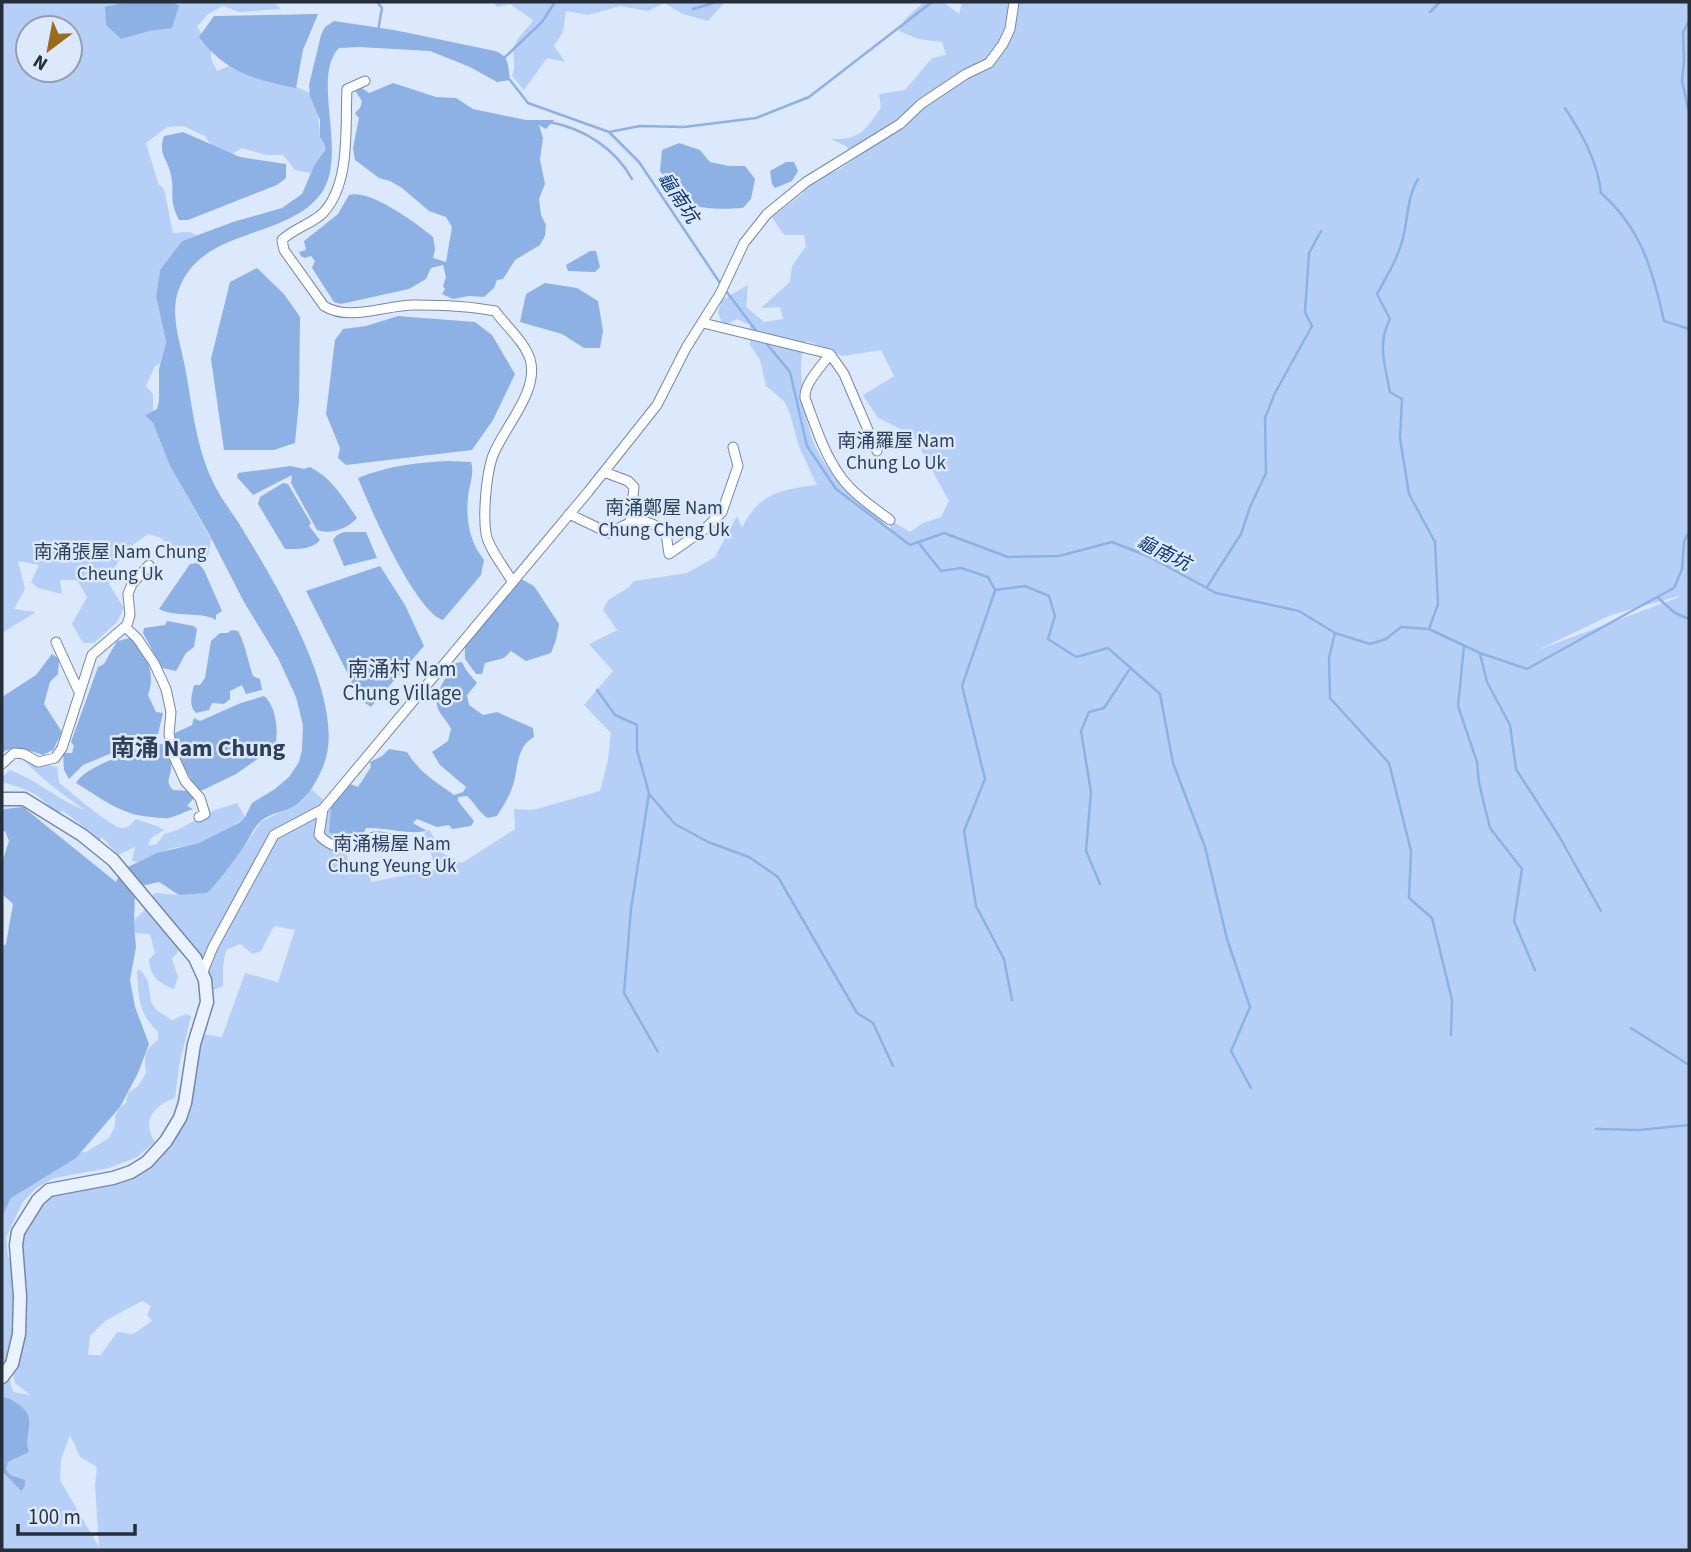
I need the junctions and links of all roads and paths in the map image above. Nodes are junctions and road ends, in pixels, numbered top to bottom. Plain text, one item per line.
1 (1014, 2) edge
2 (365, 80) dead end
3 (703, 323) junction
4 (830, 354) junction
5 (733, 447) dead end
6 (877, 451) dead end
7 (604, 472) junction
8 (569, 514) junction
9 (890, 520) dead end
10 (630, 522) junction
11 (149, 565) dead end
12 (512, 581) junction
13 (125, 626) junction
14 (56, 642) dead end
15 (79, 692) junction
16 (2, 764) edge
17 (2, 799) edge
18 (323, 809) junction
19 (199, 817) dead end
20 (403, 842) dead end
21 (202, 974) junction
22 (2, 1377) edge

1 - 3 street
2 - 12 street
3 - 4 street
3 - 7 street
4 - 6 street
4 - 9 street
5 - 10 street
7 - 8 street
7 - 10 street
8 - 10 street
8 - 12 street
11 - 13 street
12 - 18 street
13 - 15 street
13 - 19 street
14 - 15 street
15 - 16 street
17 - 21 street
18 - 20 street
18 - 21 street
21 - 22 street

